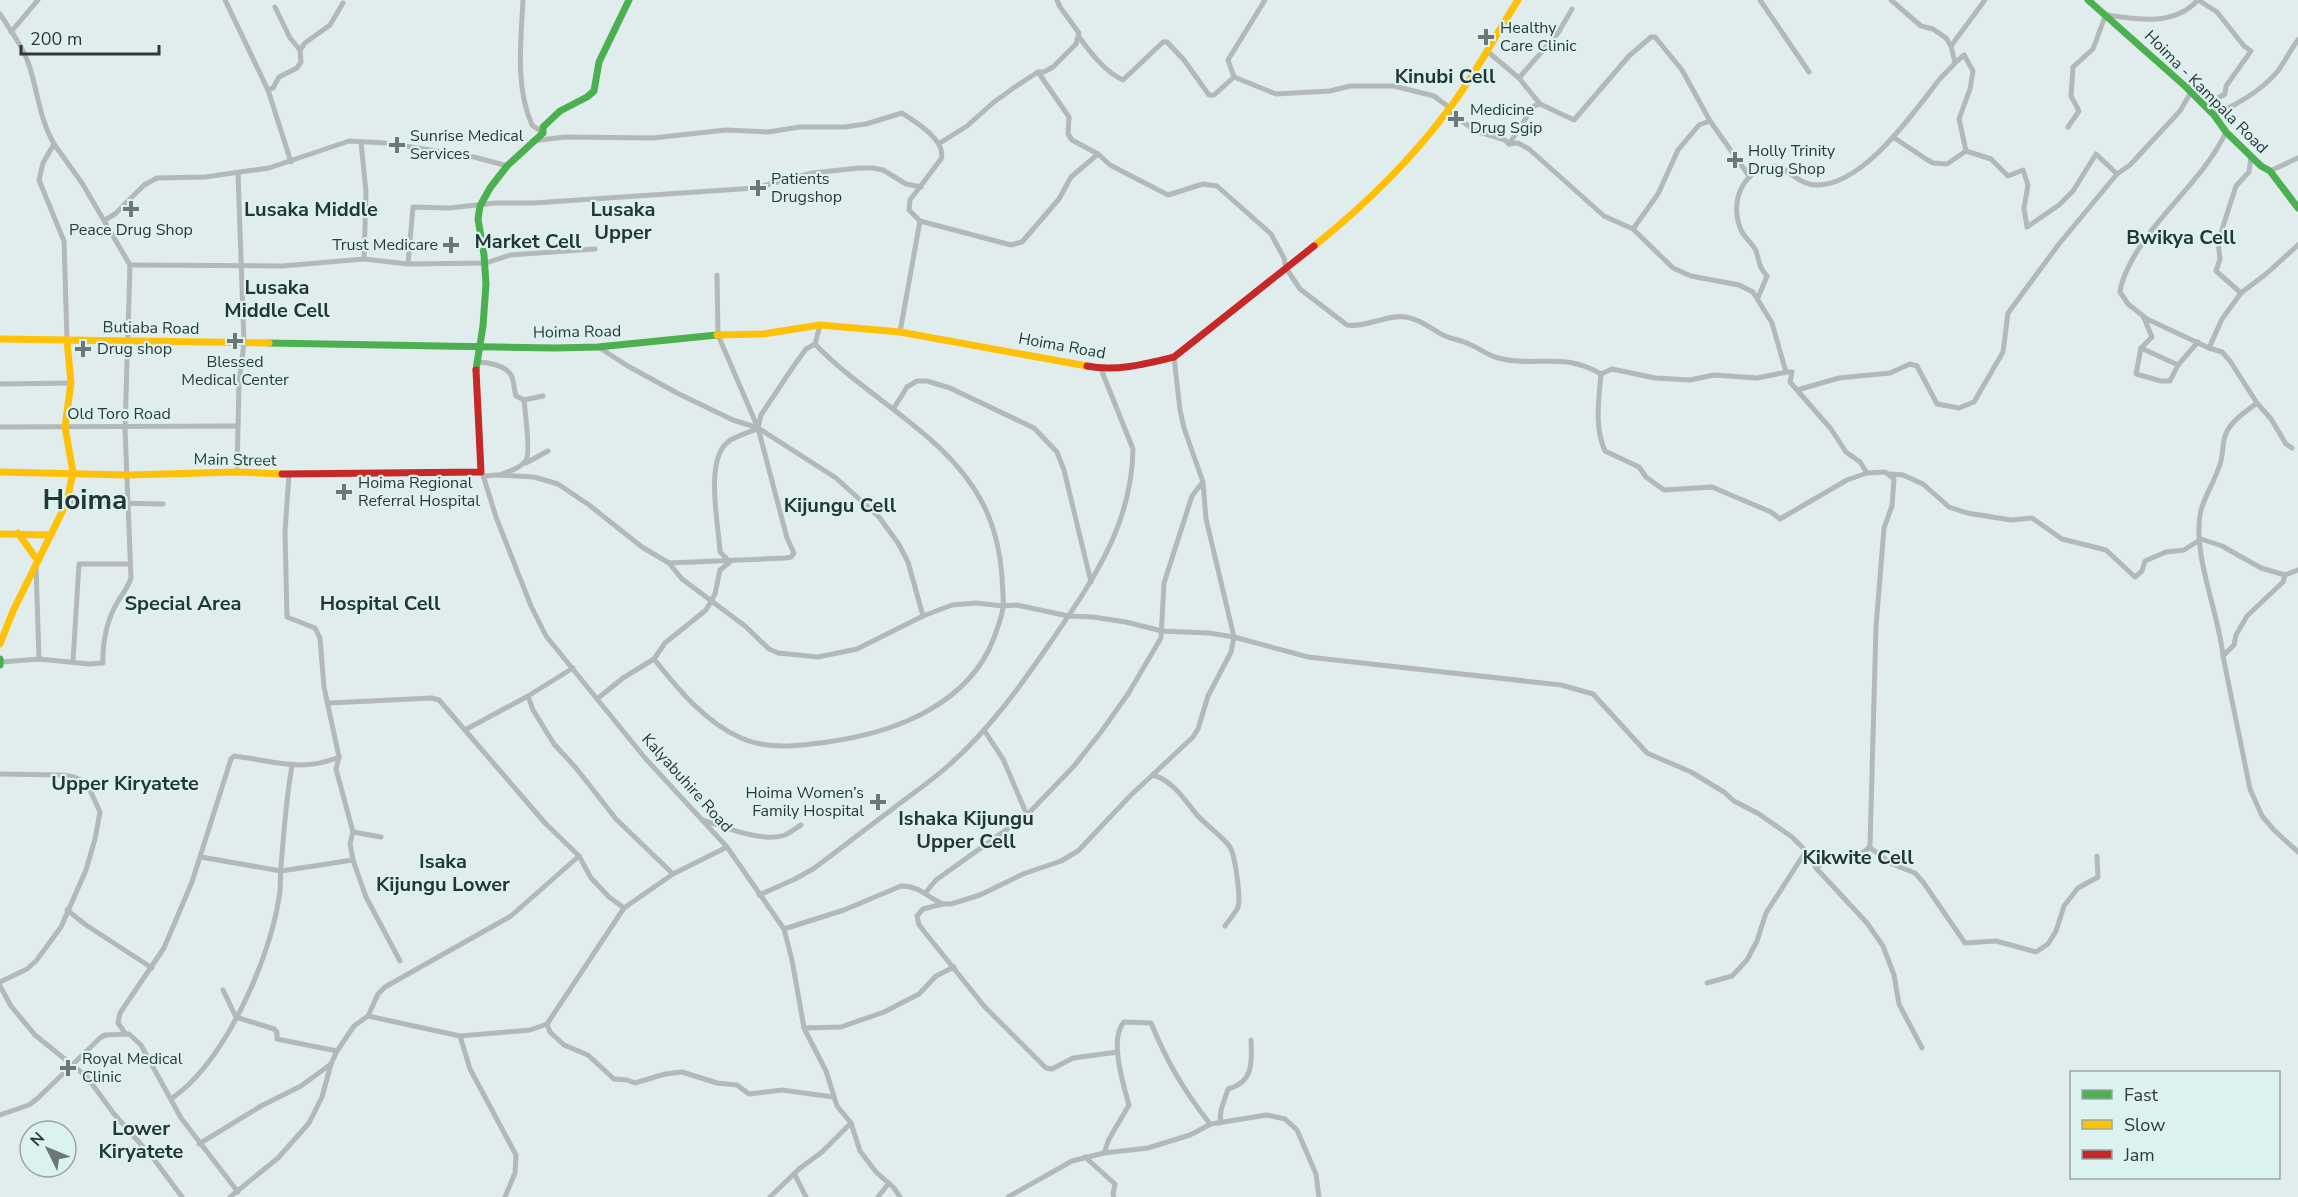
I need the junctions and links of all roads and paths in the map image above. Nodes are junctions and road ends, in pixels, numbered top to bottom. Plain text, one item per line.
1 (38, 0) edge
2 (225, 0) edge
3 (523, 0) edge
4 (629, 0) edge
5 (1057, 0) edge
6 (1265, 0) edge
7 (1518, 0) edge
8 (1760, 0) edge
9 (1890, 0) edge
10 (1985, 0) edge
11 (2088, 0) edge
12 (2198, 0) edge
13 (344, 3) dead end
14 (2098, 3) edge
15 (275, 7) dead end
16 (1572, 9) dead end
17 (0, 14) edge
18 (2106, 15) junction
19 (11, 32) junction
20 (1079, 38) junction
21 (2298, 40) edge
22 (1951, 46) junction
23 (2295, 47) edge
24 (300, 50) junction
25 (1487, 51) junction
26 (1956, 62) junction
27 (1038, 72) junction
28 (1809, 72) dead end
29 (1234, 77) junction
30 (1519, 78) junction
31 (268, 90) junction
32 (2190, 92) junction
33 (1540, 104) junction
34 (2204, 106) junction
35 (1448, 110) junction
36 (2214, 115) junction
37 (1710, 121) junction
38 (2068, 127) dead end
39 (2226, 132) junction
40 (543, 133) junction
41 (1893, 137) junction
42 (531, 141) junction
43 (361, 142) junction
44 (940, 143) junction
45 (54, 144) junction
46 (1509, 144) junction
47 (1966, 151) junction
48 (1098, 154) junction
49 (2251, 156) junction
50 (2298, 158) edge
51 (291, 162) junction
52 (508, 166) junction
53 (2270, 171) junction
54 (238, 173) junction
55 (2117, 174) junction
56 (1749, 176) junction
57 (921, 186) junction
58 (480, 205) junction
59 (2298, 208) edge
60 (105, 220) junction
61 (920, 221) junction
62 (1633, 229) junction
63 (2298, 245) edge
64 (595, 249) dead end
65 (364, 259) junction
66 (486, 263) junction
67 (408, 264) junction
68 (129, 265) junction
69 (242, 266) junction
70 (1286, 268) junction
71 (717, 275) dead end
72 (2241, 293) junction
73 (1758, 298) junction
74 (2144, 318) junction
75 (820, 325) junction
76 (900, 332) junction
77 (718, 335) junction
78 (0, 339) edge
79 (67, 340) junction
80 (127, 341) junction
81 (244, 342) junction
82 (2198, 342) junction
83 (815, 344) junction
84 (482, 345) junction
85 (598, 347) junction
86 (2141, 348) junction
87 (2209, 348) junction
88 (1174, 357) junction
89 (476, 362) junction
90 (2178, 365) junction
91 (1101, 369) junction
92 (1792, 372) junction
93 (1601, 374) junction
94 (71, 383) junction
95 (0, 384) edge
96 (1797, 390) junction
97 (543, 396) dead end
98 (524, 400) junction
99 (2257, 403) junction
100 (894, 408) junction
101 (238, 426) junction
102 (0, 427) edge
103 (65, 427) junction
104 (125, 428) junction
105 (758, 428) junction
106 (2292, 448) dead end
107 (548, 451) dead end
108 (522, 465) junction
109 (0, 472) edge
110 (73, 472) junction
111 (237, 472) junction
112 (1867, 473) junction
113 (1888, 473) junction
114 (289, 474) junction
115 (483, 474) junction
116 (128, 475) junction
117 (500, 475) junction
118 (1203, 482) junction
119 (67, 502) junction
120 (129, 503) junction
121 (163, 504) dead end
122 (18, 533) junction
123 (0, 534) edge
124 (51, 535) junction
125 (2201, 539) junction
126 (730, 562) junction
127 (669, 563) junction
128 (37, 564) junction
129 (130, 564) junction
130 (2298, 570) edge
131 (2285, 575) junction
132 (1091, 582) junction
133 (712, 600) junction
134 (1003, 606) junction
135 (923, 616) junction
136 (1068, 616) junction
137 (1162, 631) junction
138 (1234, 637) junction
139 (0, 644) edge
140 (2223, 656) junction
141 (39, 659) junction
142 (654, 659) junction
143 (0, 662) edge
144 (73, 662) junction
145 (573, 668) junction
146 (528, 696) junction
147 (597, 699) junction
148 (328, 703) junction
149 (465, 730) junction
150 (984, 730) junction
151 (339, 757) junction
152 (292, 766) junction
153 (1163, 767) junction
154 (0, 774) edge
155 (1154, 775) junction
156 (1160, 777) junction
157 (1027, 815) junction
158 (701, 820) junction
159 (801, 825) dead end
160 (353, 832) junction
161 (381, 837) dead end
162 (727, 847) junction
163 (1869, 847) junction
164 (1806, 851) junction
165 (2298, 852) edge
166 (579, 856) junction
167 (2097, 856) dead end
168 (201, 857) junction
169 (353, 860) junction
170 (1816, 868) junction
171 (281, 871) junction
172 (673, 874) junction
173 (926, 892) junction
174 (759, 895) junction
175 (943, 904) junction
176 (624, 908) junction
177 (67, 910) junction
178 (1225, 926) dead end
179 (784, 929) junction
180 (400, 962) dead end
181 (954, 967) junction
182 (152, 968) junction
183 (1707, 983) dead end
184 (0, 984) edge
185 (223, 990) dead end
186 (368, 1016) junction
187 (236, 1017) junction
188 (546, 1024) junction
189 (804, 1028) junction
190 (125, 1033) junction
191 (460, 1036) junction
192 (1251, 1040) dead end
193 (1922, 1048) dead end
194 (337, 1051) junction
195 (1118, 1052) junction
196 (331, 1064) junction
197 (73, 1065) junction
198 (833, 1097) junction
199 (171, 1099) junction
200 (0, 1115) edge
201 (851, 1123) junction
202 (1220, 1123) junction
203 (1210, 1124) junction
204 (199, 1144) junction
205 (1104, 1153) junction
206 (1085, 1157) junction
207 (795, 1175) junction
208 (889, 1183) junction
209 (238, 1192) junction
210 (182, 1197) edge
211 (230, 1197) edge
212 (505, 1197) edge
213 (770, 1197) edge
214 (806, 1197) edge
215 (878, 1197) edge
216 (900, 1197) edge
217 (1008, 1197) edge
218 (1114, 1197) edge
219 (1319, 1197) edge

1 - 19 street
2 - 31 street
3 - 40 street
4 - 40 main road
5 - 20 street
6 - 29 street
7 - 25 main road, Hoima Road
8 - 28 street
9 - 22 street
10 - 22 street
11 - 14 main road, Hoima - Kampala Road
12 - 18 street
12 - 34 street
13 - 24 street
14 - 18 main road, Hoima - Kampala Road
15 - 24 street
16 - 30 street
17 - 19 street
18 - 32 main road, Hoima - Kampala Road
18 - 38 street
19 - 45 street
20 - 27 street
20 - 29 street
21 - 23 street
22 - 26 street
23 - 36 street
24 - 31 street
25 - 30 street
25 - 35 main road, Hoima Road
26 - 41 street
26 - 47 street
27 - 44 street
27 - 48 street
29 - 35 street
30 - 33 street
31 - 51 street
32 - 34 main road, Hoima - Kampala Road
32 - 55 street
33 - 37 street
33 - 46 street
34 - 36 main road, Hoima - Kampala Road
35 - 46 street
35 - 70 main road, Hoima Road
36 - 39 main road, Hoima - Kampala Road
37 - 56 street
37 - 62 street
39 - 49 main road, Hoima - Kampala Road
39 - 74 street
40 - 42 main road
41 - 47 street
41 - 56 street
42 - 44 street
42 - 52 main road
43 - 51 street
43 - 52 street
43 - 65 street
44 - 57 street
45 - 60 street
45 - 79 street
46 - 62 street
47 - 55 street
48 - 61 street
48 - 70 street
49 - 53 main road, Hoima - Kampala Road
49 - 72 street
50 - 53 street
51 - 54 street
52 - 58 main road
53 - 59 main road, Hoima - Kampala Road
54 - 60 street
54 - 69 street
55 - 96 street
56 - 73 street
57 - 58 street
57 - 61 street
58 - 66 main road
58 - 67 street
60 - 68 street
61 - 76 street
62 - 73 street
63 - 72 street
64 - 66 street
65 - 67 street
65 - 69 street
66 - 67 street
66 - 84 main road
68 - 69 street
68 - 80 street
69 - 81 street
70 - 88 main road, Hoima Road
70 - 93 street
71 - 77 street
72 - 87 street
73 - 92 street
74 - 82 street
74 - 86 street
75 - 76 main road, Hoima Road
75 - 77 main road, Hoima Road
75 - 83 street
76 - 91 main road, Hoima Road
77 - 85 main road, Hoima Road
77 - 105 street
78 - 79 main road, Butiaba Road
79 - 80 main road, Butiaba Road
79 - 94 main road
80 - 81 main road, Butiaba Road
80 - 104 street
81 - 84 main road, Butiaba Road
81 - 101 street
82 - 87 street
82 - 90 street
83 - 100 street
83 - 105 street
84 - 85 main road, Hoima Road
84 - 89 main road
85 - 105 street
86 - 90 street
86 - 90 street
87 - 99 street
88 - 91 main road, Hoima Road
88 - 118 street
89 - 98 street
89 - 115 main road
91 - 132 street
92 - 93 street
92 - 96 street
93 - 112 street
94 - 95 street
94 - 103 main road
96 - 112 street
97 - 98 street
98 - 108 street
99 - 106 street
99 - 125 street
100 - 132 street
100 - 134 street
101 - 104 street, Old Toro Road
101 - 111 street
102 - 103 street, Old Toro Road
103 - 104 street, Old Toro Road
103 - 110 main road
104 - 116 street
105 - 126 street
105 - 126 street
105 - 135 street
107 - 108 street
108 - 117 street
109 - 110 main road, Main Street
110 - 116 main road, Main Street
110 - 119 main road
111 - 114 main road, Main Street
111 - 116 main road, Main Street
112 - 113 street
113 - 125 street
113 - 163 street
114 - 115 main road, Main Street
114 - 148 street
115 - 117 street
115 - 145 street, Kalyabuhire Road
116 - 120 street
117 - 127 street
118 - 137 street
118 - 138 street
119 - 120 street
119 - 124 main road
120 - 121 street
120 - 129 street
122 - 123 main road
122 - 124 main road
122 - 128 main road
124 - 128 main road
125 - 131 street
125 - 140 street
126 - 127 street
126 - 133 street
127 - 133 street
128 - 139 main road
128 - 141 street
129 - 144 street
129 - 144 street
130 - 131 street
131 - 140 street
132 - 136 street
133 - 135 street
133 - 142 street
134 - 135 street
134 - 136 street
134 - 142 street
136 - 137 street
136 - 150 street
137 - 138 street
137 - 157 street
138 - 153 street
138 - 164 street
140 - 165 street
141 - 143 street
141 - 144 street
142 - 147 street
145 - 146 street
145 - 147 street, Kalyabuhire Road
146 - 149 street
146 - 172 street
147 - 158 street, Kalyabuhire Road
148 - 149 street
148 - 151 street
149 - 166 street
150 - 157 street
150 - 174 street
151 - 152 street
151 - 160 street
152 - 168 street
152 - 171 street
153 - 155 street
153 - 156 street
154 - 177 street
155 - 156 street
155 - 175 street
156 - 178 street
157 - 173 street
158 - 159 street
158 - 162 street, Kalyabuhire Road
160 - 161 street
160 - 169 street
162 - 172 street
162 - 174 street, Kalyabuhire Road
163 - 167 street
163 - 170 street
164 - 170 street
164 - 183 street
166 - 176 street
166 - 186 street
168 - 171 street
168 - 182 street
169 - 171 street
169 - 180 street
170 - 193 street
171 - 187 street
172 - 176 street
173 - 175 street
173 - 179 street
174 - 179 street, Kalyabuhire Road
175 - 181 street
176 - 188 street
177 - 182 street
177 - 184 street
179 - 189 street, Kalyabuhire Road
181 - 189 street
181 - 195 street
182 - 190 street
184 - 197 street
185 - 187 street
186 - 191 street
186 - 194 street
187 - 194 street
187 - 199 street
188 - 191 street
188 - 198 street
189 - 198 street, Kalyabuhire Road
190 - 197 street
190 - 199 street
191 - 212 street
192 - 202 street
194 - 196 street
195 - 203 street
195 - 205 street
196 - 204 street
196 - 209 street
197 - 200 street
197 - 210 street
198 - 201 street, Kalyabuhire Road
199 - 204 street
201 - 207 street
201 - 208 street, Kalyabuhire Road
202 - 203 street
202 - 219 street
203 - 205 street
204 - 209 street
205 - 206 street
206 - 217 street
206 - 218 street
207 - 213 street
207 - 214 street
208 - 215 street
208 - 216 street, Kalyabuhire Road
209 - 211 street

